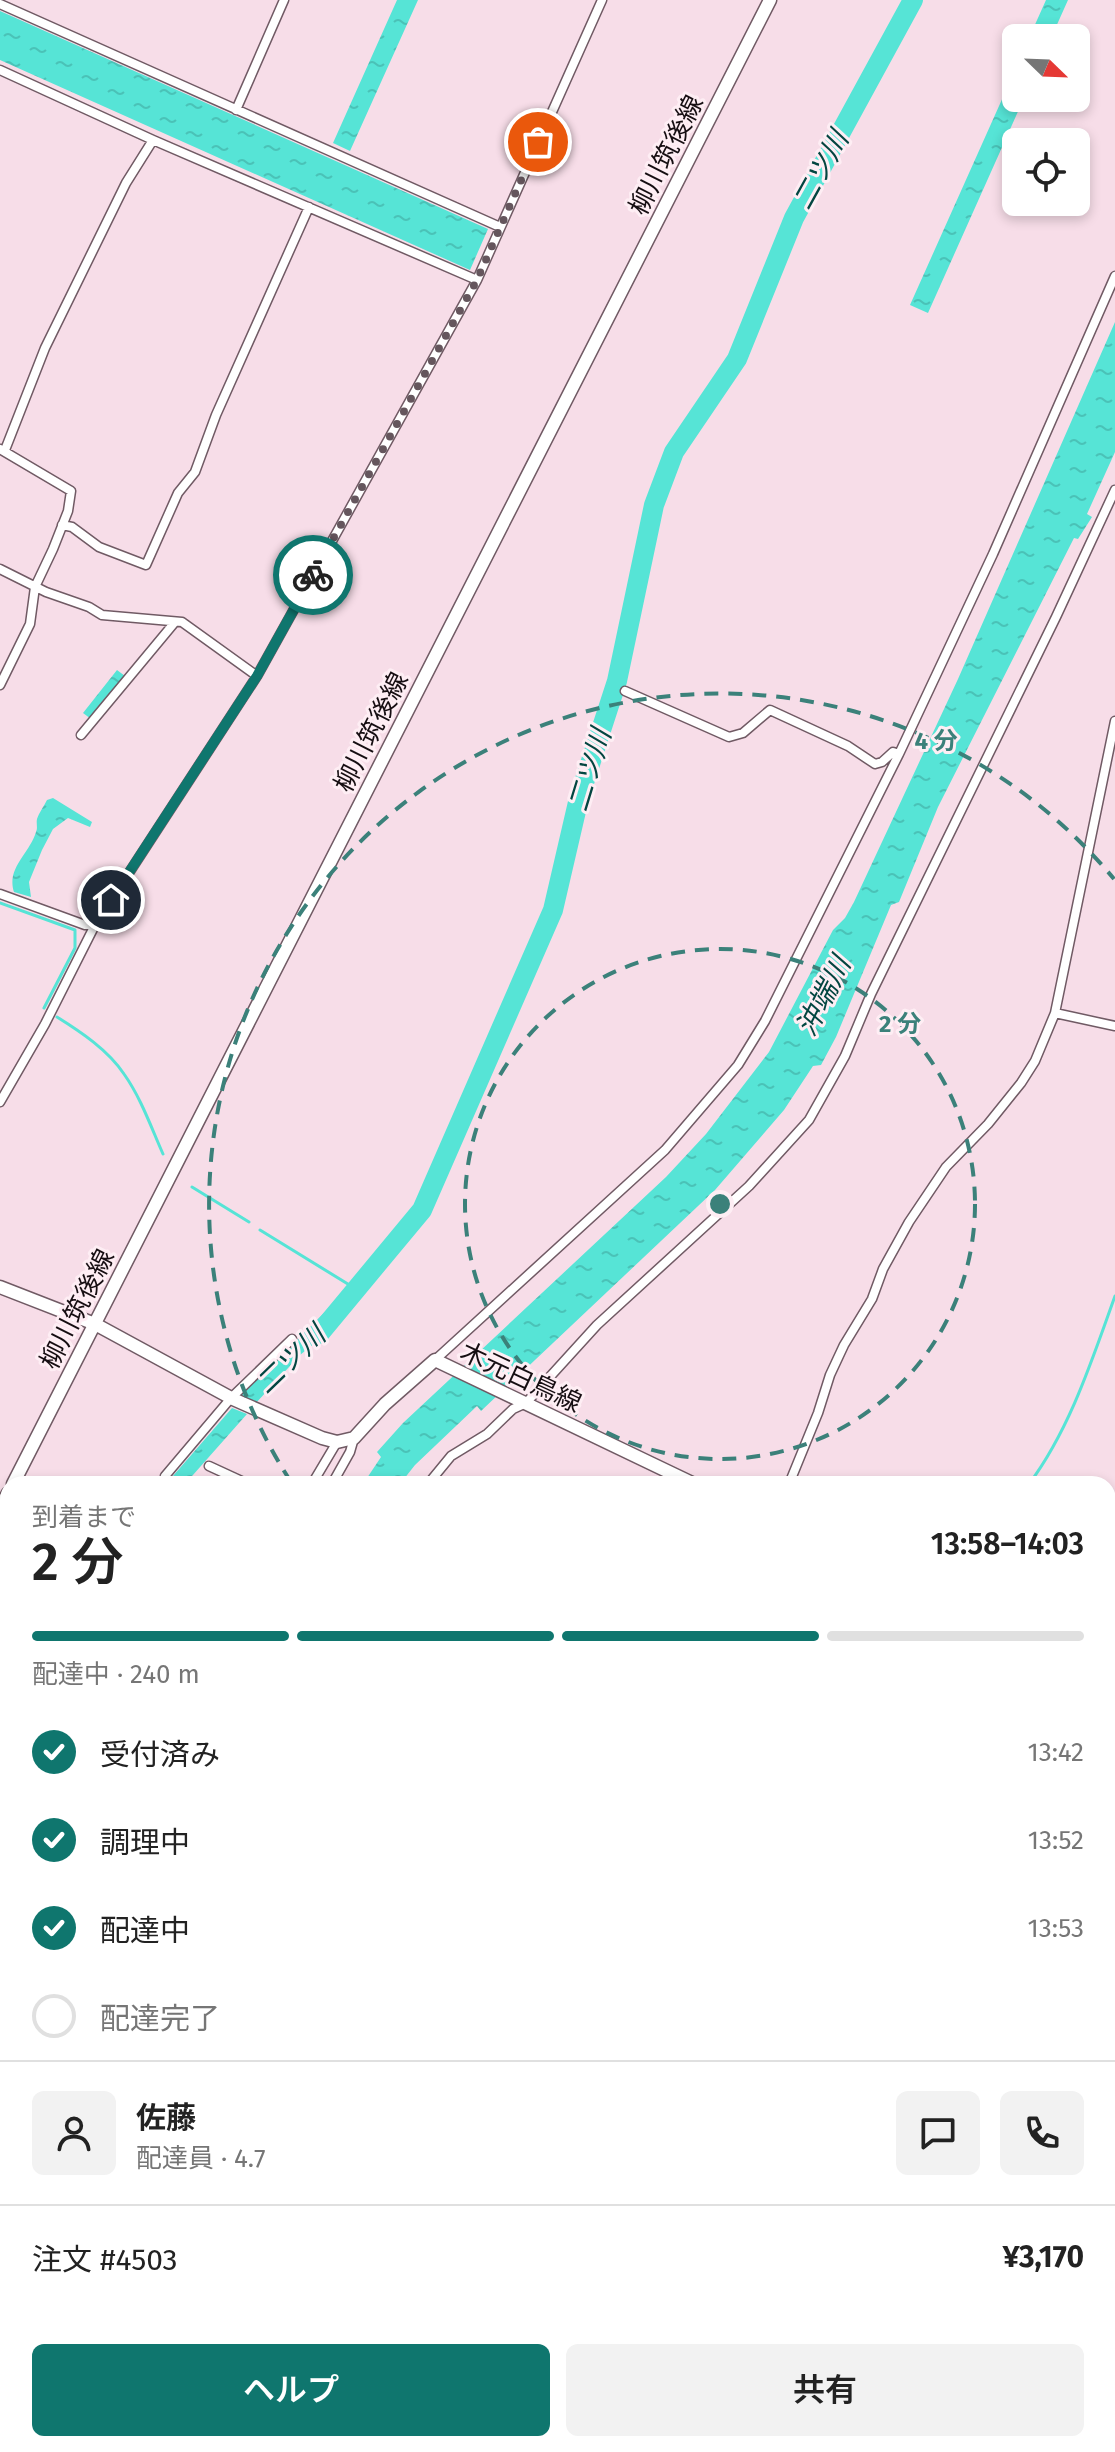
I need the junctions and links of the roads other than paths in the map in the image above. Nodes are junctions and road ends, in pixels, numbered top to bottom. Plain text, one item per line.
1 (284, 0) edge
2 (602, 0) edge
3 (770, 0) edge
4 (0, 4) edge
5 (0, 70) edge
6 (236, 110) junction
7 (153, 140) junction
8 (309, 207) junction
9 (500, 227) junction
10 (1115, 276) edge
11 (477, 280) junction
12 (2, 450) edge
13 (1115, 490) edge
14 (62, 525) junction
15 (0, 569) edge
16 (35, 587) junction
17 (175, 622) junction
18 (257, 676) junction
19 (0, 685) edge
20 (625, 691) dead end
21 (1115, 721) edge
22 (81, 735) dead end
23 (899, 754) junction
24 (0, 894) edge
25 (95, 925) junction
26 (1055, 1013) junction
27 (1115, 1026) edge
28 (0, 1102) edge
29 (0, 1287) edge
30 (95, 1324) junction
31 (292, 1339) dead end
32 (439, 1362) junction
33 (232, 1399) junction
34 (521, 1401) junction
35 (354, 1438) junction
36 (337, 1442) junction
37 (209, 1466) dead end
38 (17, 1476) edge
39 (165, 1476) dead end
40 (231, 1476) edge
41 (317, 1476) edge
42 (336, 1476) edge
43 (435, 1476) edge
44 (677, 1476) edge
45 (792, 1476) edge

1 - 6 street
2 - 9 street
3 - 30 main road, 柳川筑後線
4 - 6 street
5 - 7 street
6 - 9 street
7 - 8 street
7 - 12 street
8 - 11 street
8 - 14 street
9 - 11 street
10 - 23 street
11 - 18 street
12 - 14 street
13 - 34 street
14 - 16 street
15 - 16 street
16 - 17 street
16 - 19 street
17 - 18 street
17 - 22 street
18 - 25 street
20 - 23 street
21 - 26 street
23 - 32 street
24 - 25 street
25 - 28 street
26 - 27 street
26 - 45 street
29 - 30 main road
30 - 33 main road
30 - 38 main road, 柳川筑後線
31 - 33 street
32 - 34 main road, 木元白鳥線
32 - 35 main road, 木元白鳥線
33 - 36 main road
33 - 39 street
34 - 43 street
34 - 44 main road, 木元白鳥線
35 - 36 main road
35 - 42 street
36 - 41 street
37 - 40 street

